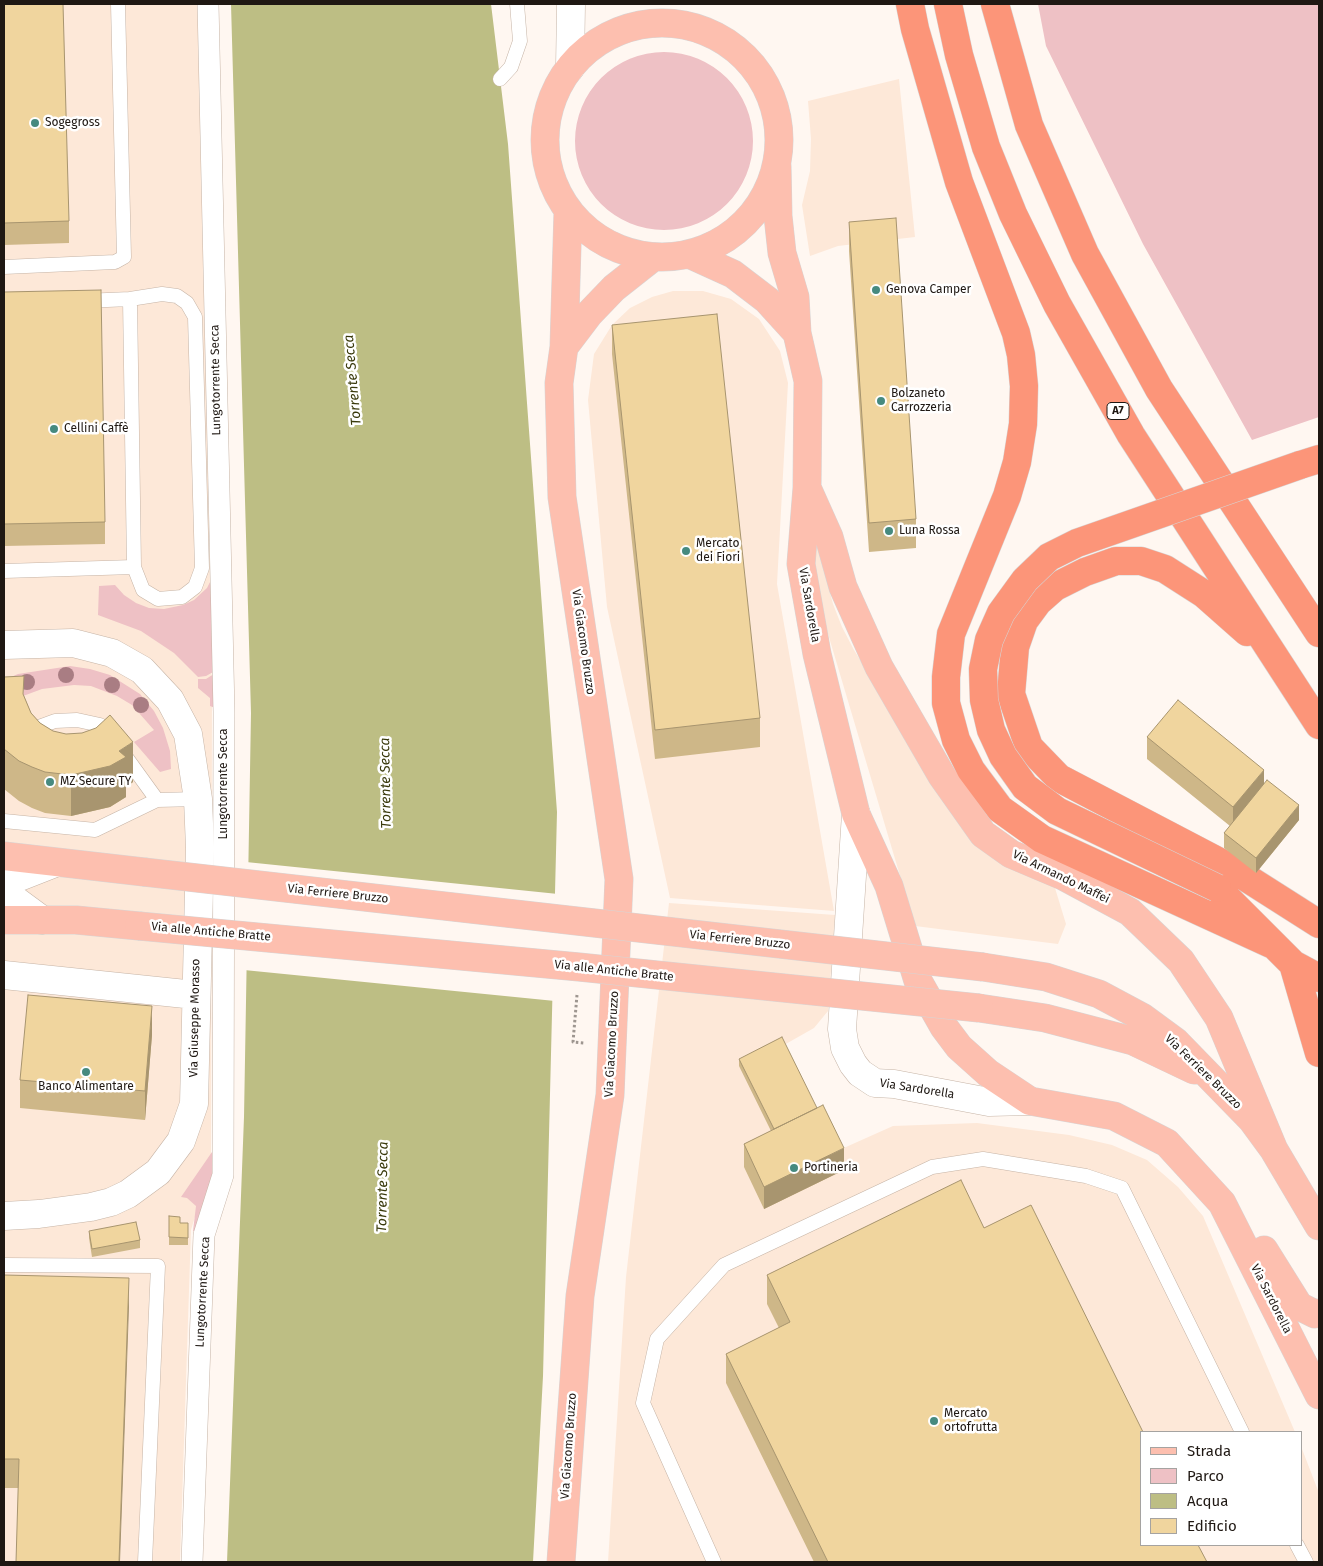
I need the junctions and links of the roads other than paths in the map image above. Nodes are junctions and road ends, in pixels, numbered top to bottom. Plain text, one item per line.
1 (118, 4) edge
2 (208, 4) edge
3 (517, 4) edge
4 (571, 4) edge
5 (654, 4) edge
6 (910, 4) edge
7 (948, 4) edge
8 (995, 4) edge
9 (684, 25) junction
10 (570, 68) junction
11 (500, 79) dead end
12 (777, 166) junction
13 (568, 212) junction
14 (688, 254) junction
15 (652, 258) junction
16 (4, 267) edge
17 (130, 300) junction
18 (72, 301) edge
19 (797, 333) junction
20 (564, 347) junction
21 (1159, 389) junction
22 (1309, 462) edge
23 (807, 488) junction
24 (134, 567) junction
25 (4, 571) edge
26 (1319, 607) edge
27 (1319, 633) edge
28 (4, 645) edge
29 (1277, 660) junction
30 (1319, 724) edge
31 (36, 728) edge
32 (198, 799) junction
33 (156, 800) junction
34 (856, 814) junction
35 (4, 821) edge
36 (4, 856) edge
37 (56, 862) junction
38 (1224, 878) junction
39 (4, 883) edge
40 (4, 892) edge
41 (4, 920) edge
42 (42, 920) junction
43 (1319, 924) edge
44 (1319, 929) edge
45 (1271, 944) junction
46 (1293, 964) junction
47 (4, 975) edge
48 (1319, 978) edge
49 (195, 996) junction
50 (1319, 1053) edge
51 (1213, 1079) junction
52 (1030, 1100) junction
53 (1274, 1150) junction
54 (1222, 1203) junction
55 (4, 1216) edge
56 (1319, 1226) edge
57 (4, 1265) edge
58 (1319, 1313) edge
59 (1319, 1395) edge
60 (1242, 1431) edge
61 (1298, 1546) edge
62 (145, 1562) edge
63 (192, 1562) edge
64 (561, 1562) edge
65 (714, 1562) edge
66 (1306, 1562) edge

1 - 16 lane
2 - 63 street, Lungotorrente Secca
3 - 11 lane
4 - 10 main road
5 - 9 main road
6 - 45 highway
7 - 29 highway, A7
8 - 21 highway
9 - 10 main road
9 - 12 main road
10 - 13 main road
12 - 14 main road
12 - 19 main road, Via Sardorella
13 - 15 main road
13 - 20 main road, Via Giacomo Bruzzo
14 - 15 main road
14 - 19 main road, Via Sardorella
15 - 20 main road, Via Giacomo Bruzzo
17 - 18 lane
17 - 24 lane
17 - 24 lane
19 - 23 main road, Via Sardorella
20 - 64 main road, Via Giacomo Bruzzo
21 - 26 highway
21 - 27 highway
22 - 38 highway, bridge
23 - 34 main road, Via Sardorella
23 - 53 main road, Via Armando Maffei
24 - 25 lane
28 - 32 main road, Via Giuseppe Morasso
29 - 30 highway, A7
29 - 38 highway
31 - 33 lane
32 - 33 lane
32 - 49 main road, Via Giuseppe Morasso
33 - 35 lane
34 - 52 main road, Via Sardorella
34 - 52 main road, Via Sardorella
36 - 37 main road, Via Ferriere Bruzzo
37 - 39 main road
37 - 51 main road, Via Ferriere Bruzzo, bridge
38 - 43 highway
38 - 44 highway
38 - 45 highway
40 - 42 main road
41 - 42 main road, Via alle Antiche Bratte
42 - 51 main road, Via alle Antiche Bratte, bridge
45 - 46 highway
46 - 48 highway
46 - 50 highway
47 - 49 main road
49 - 55 main road, Via Giuseppe Morasso
51 - 53 main road, Via Ferriere Bruzzo
52 - 54 main road, Via Sardorella
53 - 56 main road, Via Ferriere Bruzzo
54 - 58 main road, Via Sardorella
54 - 59 main road, Via Sardorella
57 - 62 lane
60 - 65 lane
61 - 66 lane

